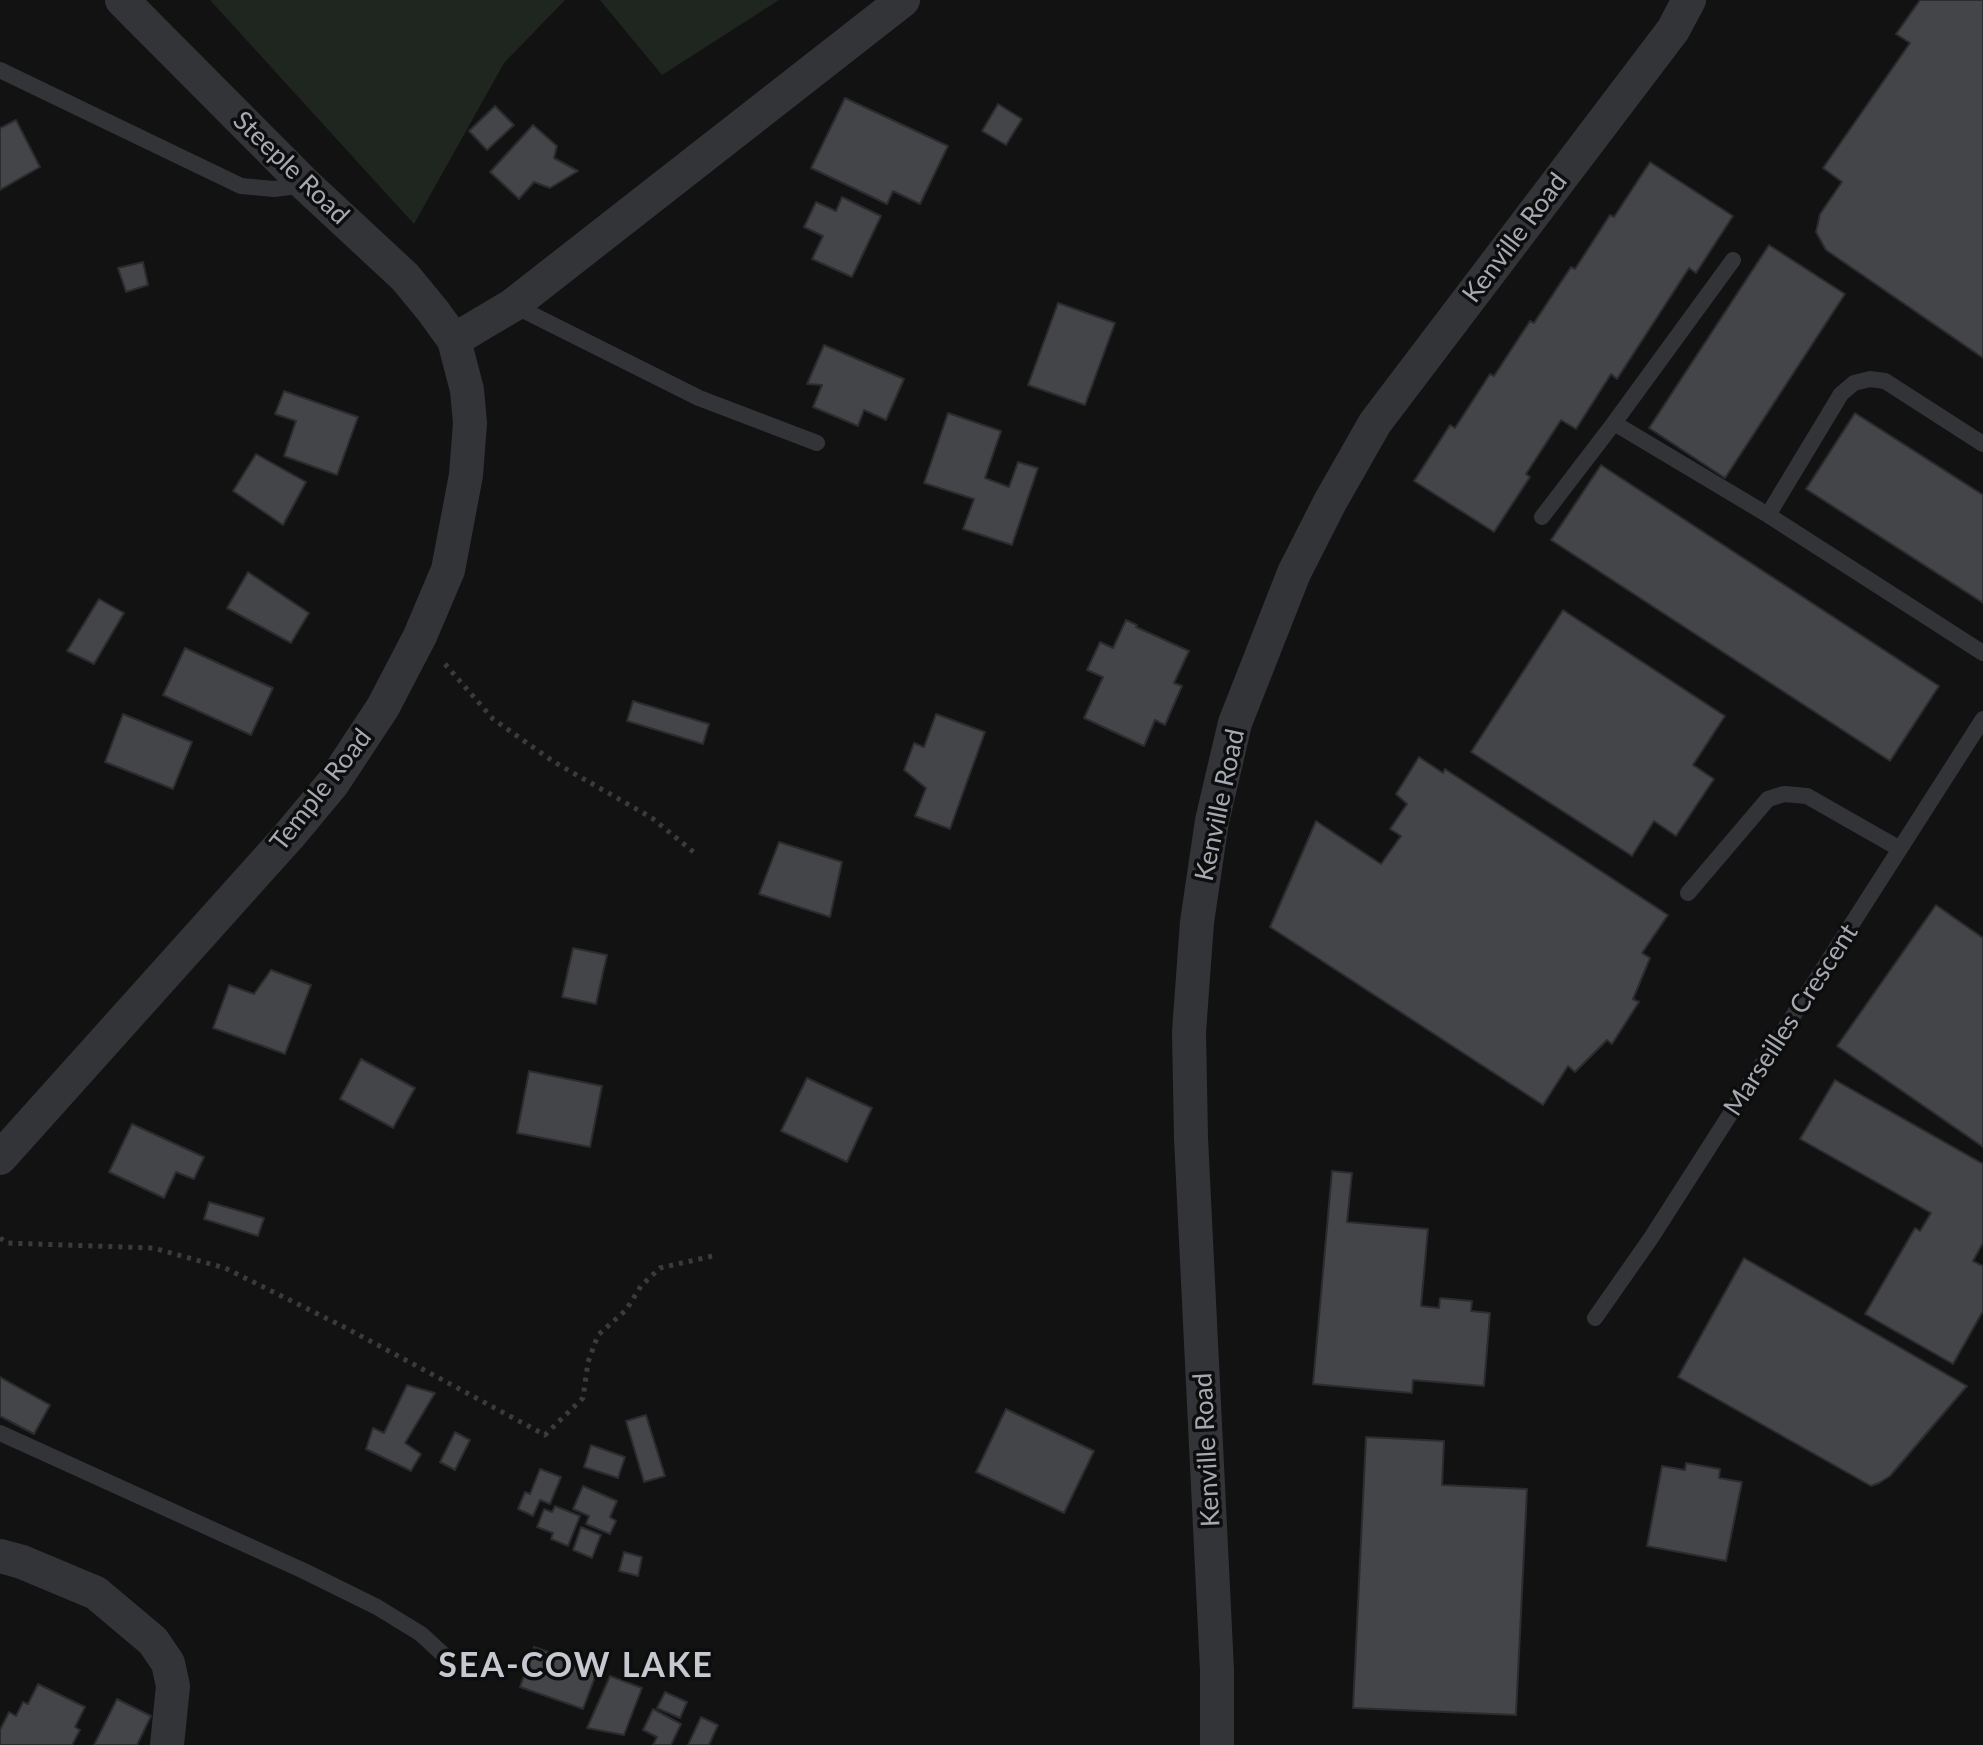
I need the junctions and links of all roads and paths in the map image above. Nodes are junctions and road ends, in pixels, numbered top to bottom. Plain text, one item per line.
1 (122, 0) edge
2 (903, 0) edge
3 (1689, 0) edge
4 (0, 70) edge
5 (306, 185) junction
6 (1733, 260) dead end
7 (513, 305) junction
8 (454, 340) junction
9 (1614, 423) junction
10 (817, 443) dead end
11 (1983, 444) edge
12 (1768, 515) junction
13 (1542, 517) dead end
14 (420, 636) junction
15 (1983, 653) edge
16 (1983, 719) edge
17 (1900, 849) junction
18 (696, 854) dead end
19 (1688, 893) dead end
20 (0, 1158) edge
21 (0, 1238) edge
22 (717, 1255) dead end
23 (1595, 1318) dead end
24 (0, 1433) edge
25 (0, 1556) edge
26 (447, 1658) dead end
27 (167, 1745) edge
28 (1217, 1745) edge

1 - 5 street, Steeple Road
2 - 7 street
3 - 28 street, Kenville Road
4 - 5 lane
5 - 8 street, Steeple Road
6 - 9 lane
7 - 8 street
7 - 10 lane
8 - 14 street, Temple Road
9 - 12 lane
9 - 13 lane
11 - 12 lane
12 - 15 lane
14 - 18 path
14 - 20 street, Temple Road
16 - 17 lane, Marseilles Crescent
17 - 19 lane
17 - 23 lane, Marseilles Crescent
21 - 22 path
24 - 26 lane
25 - 27 street

